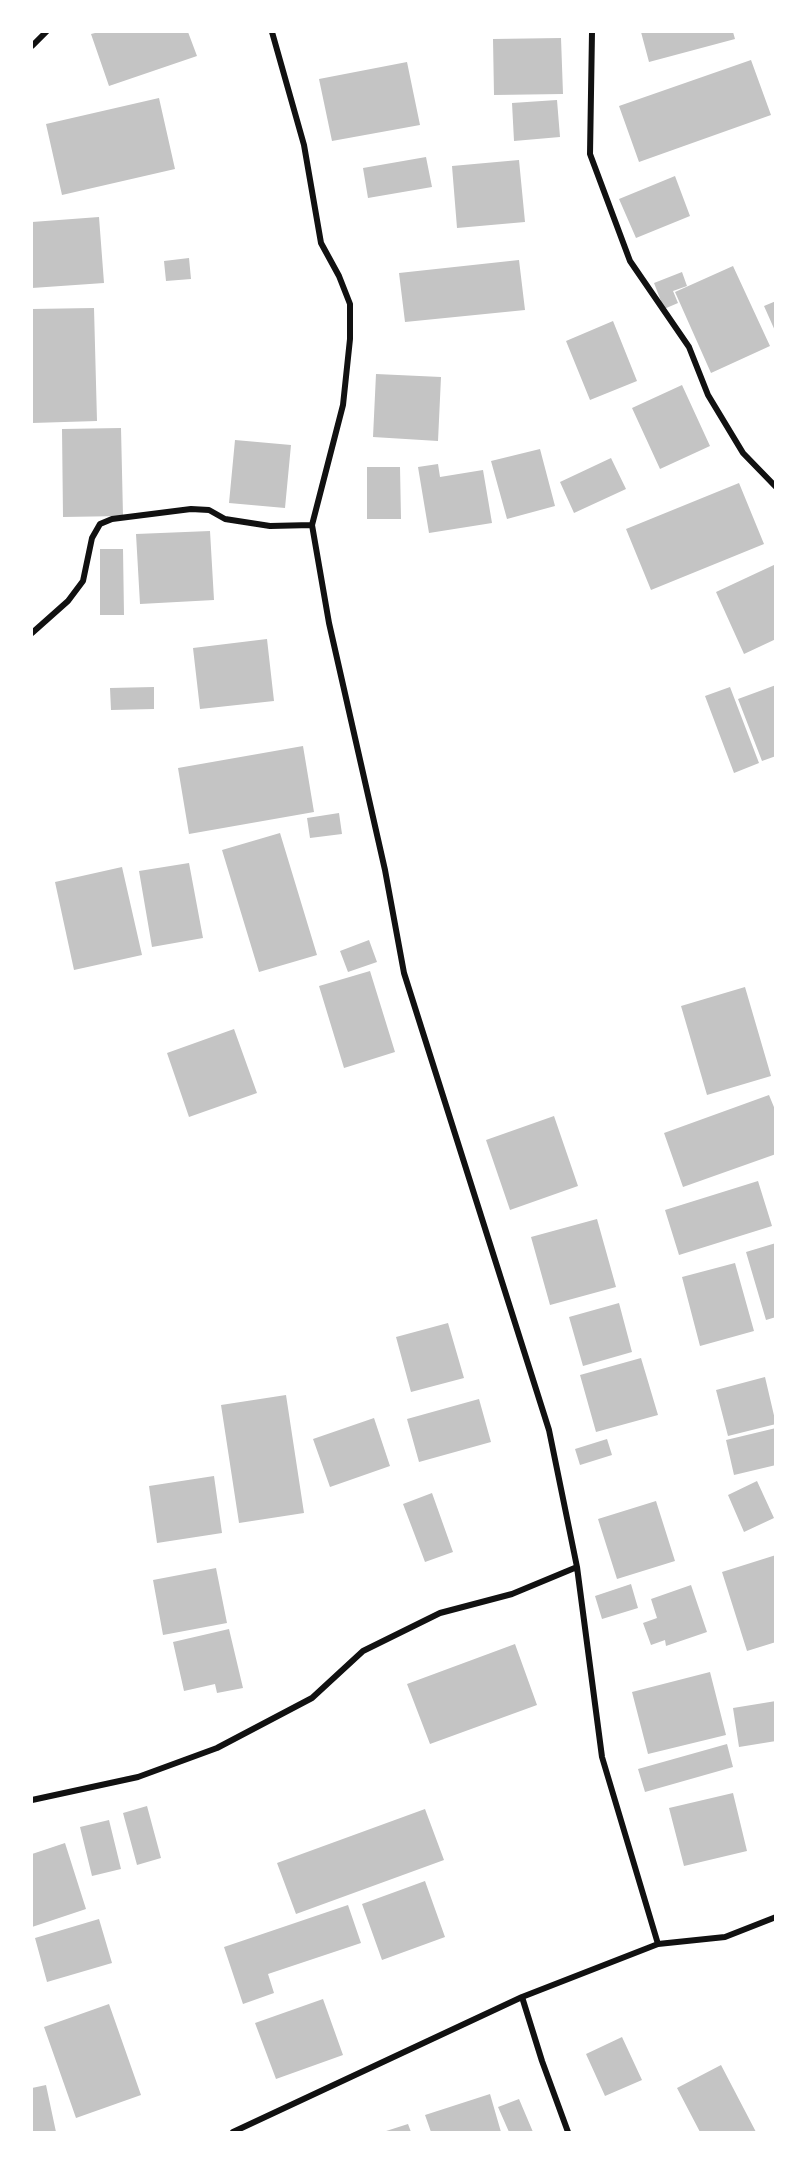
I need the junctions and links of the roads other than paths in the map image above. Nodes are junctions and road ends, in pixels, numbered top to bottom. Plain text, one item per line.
1 (46, 32) edge
2 (272, 32) edge
3 (592, 32) edge
4 (32, 46) edge
5 (776, 487) edge
6 (312, 525) junction
7 (32, 633) edge
8 (577, 1567) junction
9 (32, 1800) edge
10 (776, 1917) edge
11 (658, 1944) junction
12 (522, 1997) junction
13 (233, 2133) edge
14 (568, 2133) edge

1 - 4 street
2 - 6 street
3 - 5 street
6 - 7 street
6 - 8 street
8 - 9 street
8 - 11 street
10 - 11 street
11 - 12 street
12 - 13 street
12 - 14 street

